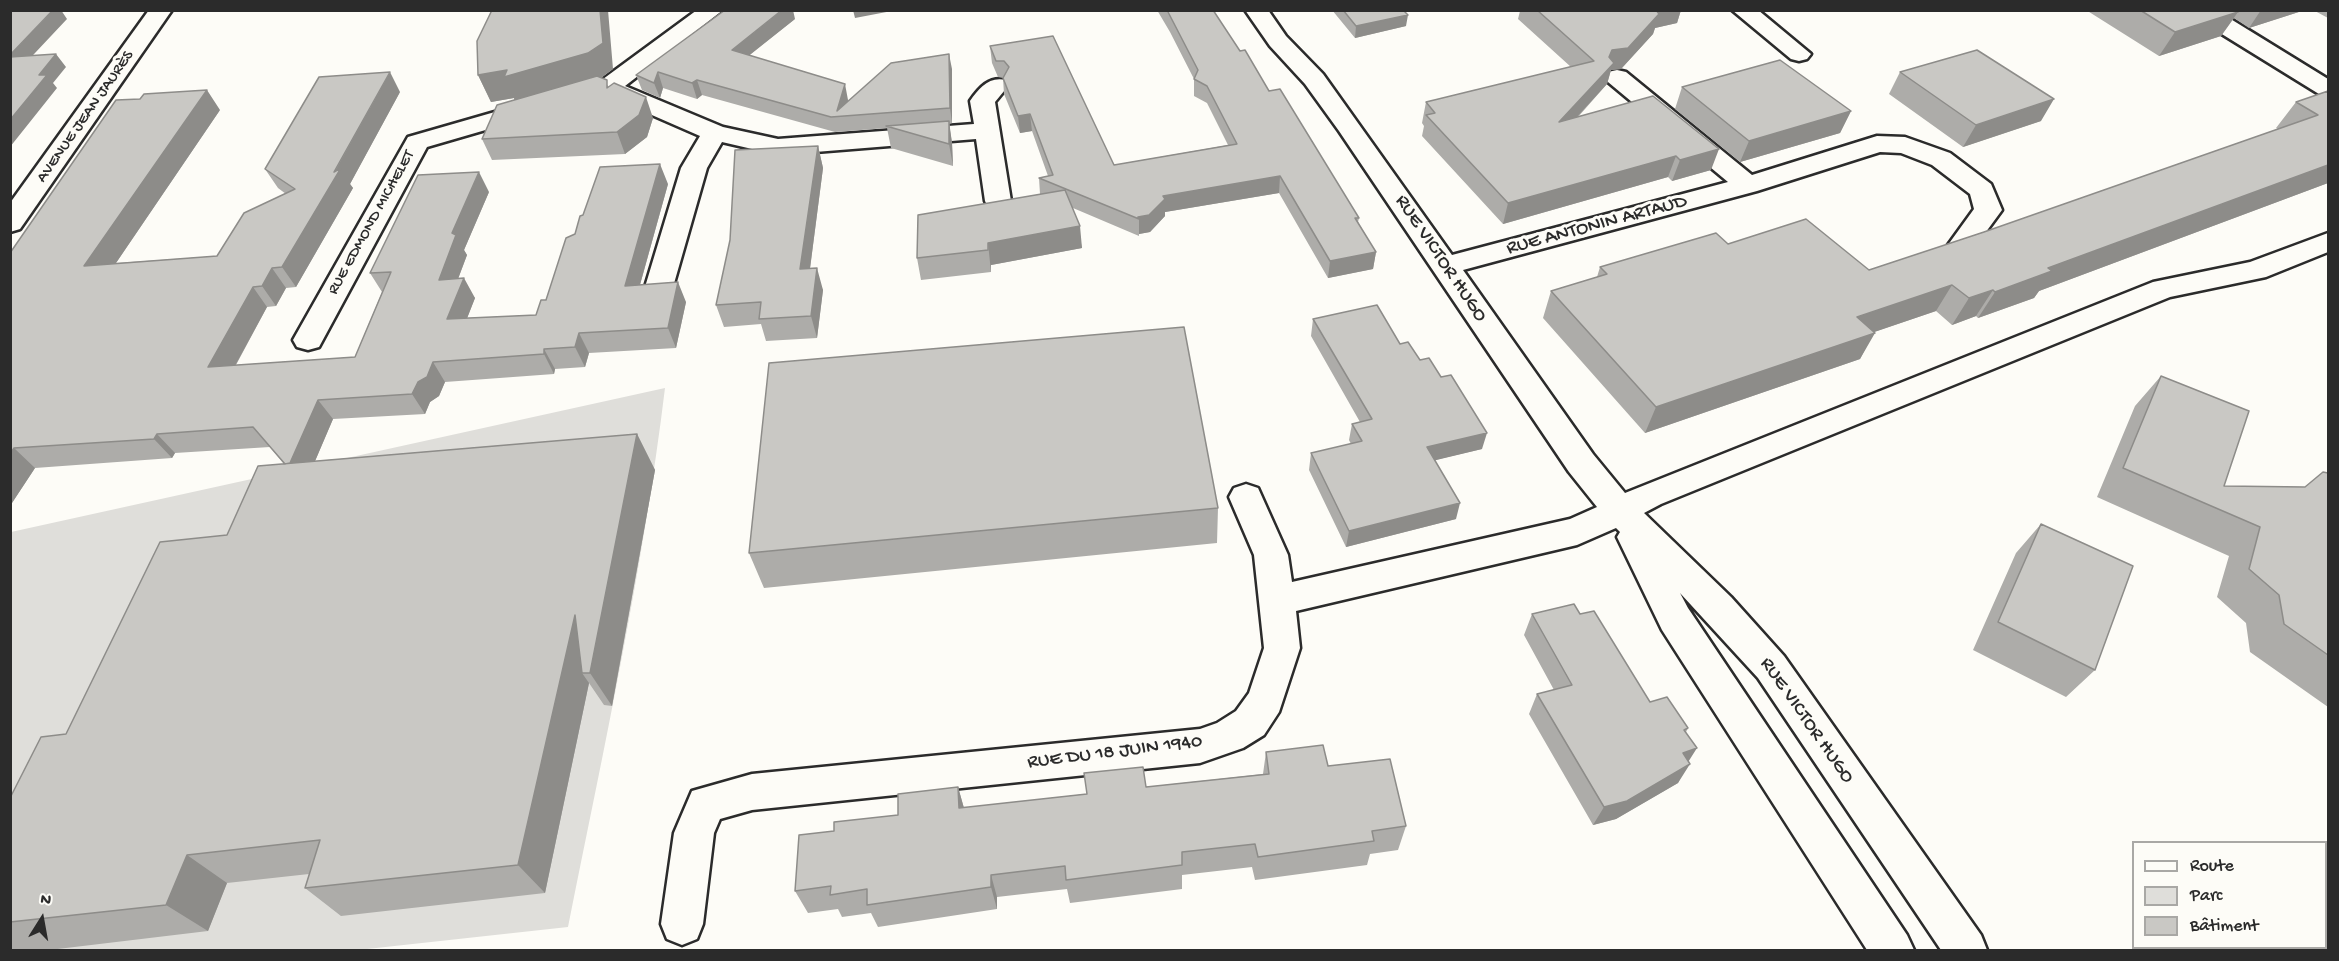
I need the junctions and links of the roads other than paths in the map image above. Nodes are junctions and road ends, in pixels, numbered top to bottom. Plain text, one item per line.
1 (161, 10) edge
2 (712, 10) edge
3 (1256, 10) edge
4 (1743, 10) edge
5 (2199, 10) edge
6 (1799, 54) dead end
7 (1617, 77) dead end
8 (997, 85) dead end
9 (609, 87) junction
10 (2328, 89) edge
11 (988, 130) junction
12 (715, 133) junction
13 (1748, 185) junction
14 (998, 201) edge
15 (10, 223) edge
16 (2328, 242) edge
17 (1959, 249) edge
18 (1445, 266) junction
19 (659, 287) edge
20 (308, 340) dead end
21 (1246, 497) dead end
22 (1620, 511) junction
23 (1275, 601) junction
24 (682, 924) dead end
25 (1892, 951) edge
26 (1966, 951) edge

1 - 15 street, AVENUE JEAN JAURÈS
2 - 9 street, RUE EDMOND MICHELET
3 - 18 street, RUE VICTOR HUGO
4 - 6 street
5 - 10 street
7 - 13 street
8 - 11 street
9 - 12 street
9 - 20 street, RUE EDMOND MICHELET
11 - 12 street
11 - 14 street
12 - 19 street
13 - 17 street, RUE ANTONIN ARTAUD
13 - 18 street, RUE ANTONIN ARTAUD
16 - 22 street
18 - 22 street, RUE VICTOR HUGO
21 - 23 street, RUE DU 18 JUIN 1940
22 - 23 street
22 - 25 street, RUE VICTOR HUGO
22 - 26 street, RUE VICTOR HUGO
23 - 24 street, RUE DU 18 JUIN 1940

